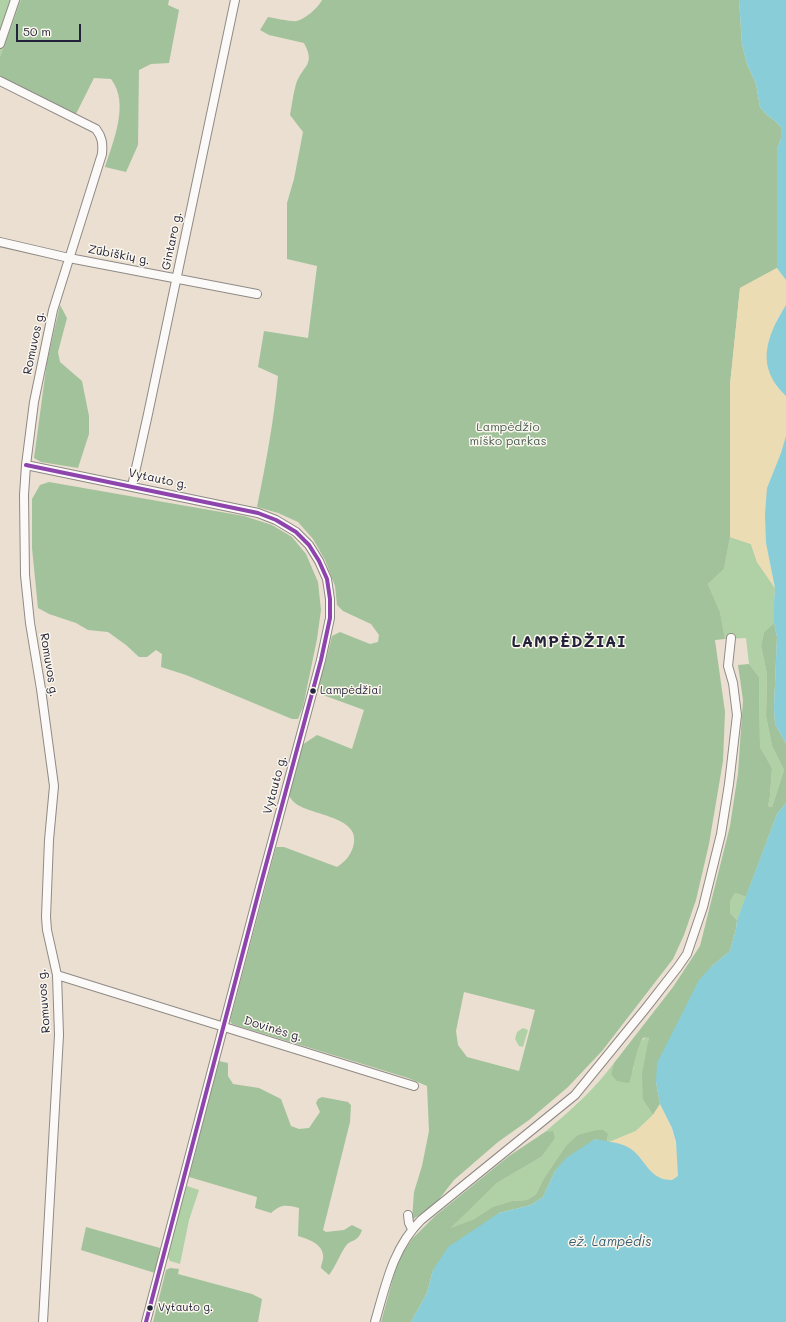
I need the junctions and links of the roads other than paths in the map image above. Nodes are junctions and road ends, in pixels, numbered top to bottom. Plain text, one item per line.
1 (15, 0) edge
2 (235, 0) edge
3 (0, 44) edge
4 (0, 81) edge
5 (0, 242) edge
6 (69, 258) junction
7 (176, 278) junction
8 (257, 294) dead end
9 (26, 465) junction
10 (132, 486) junction
11 (731, 638) dead end
12 (57, 975) junction
13 (224, 1026) junction
14 (414, 1086) dead end
15 (408, 1215) dead end
16 (412, 1229) junction
17 (43, 1322) edge
18 (146, 1322) edge
19 (375, 1322) edge

1 - 3 street
2 - 7 street, Gintaro g.
4 - 6 street, Romuvos g.
5 - 6 street, Zūbiškių g.
6 - 7 street, Zūbiškių g.
6 - 9 street, Romuvos g.
7 - 8 street, Zūbiškių g.
7 - 10 street, Gintaro g.
9 - 10 street, Vytauto g.
9 - 12 street, Romuvos g.
10 - 13 street, Vytauto g.
11 - 16 street
12 - 13 street, Dovinės g.
12 - 17 street, Romuvos g.
13 - 14 street, Dovinės g.
13 - 18 street, Vytauto g.
15 - 16 street
16 - 19 street

